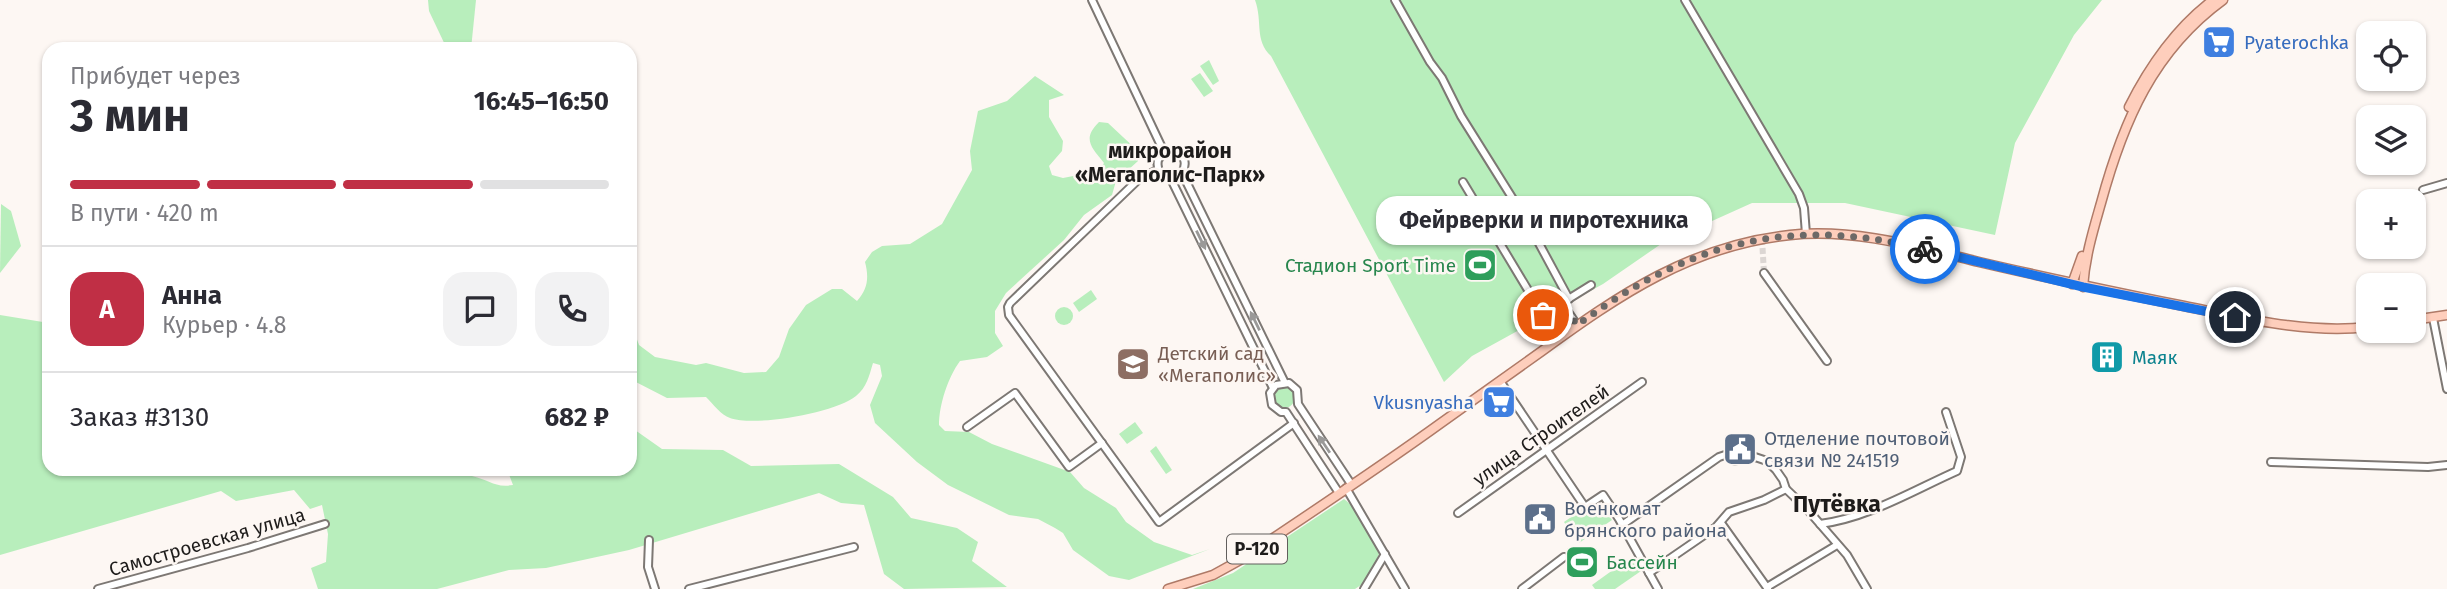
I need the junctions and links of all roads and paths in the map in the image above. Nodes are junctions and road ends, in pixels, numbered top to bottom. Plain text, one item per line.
1 (1092, 0) edge
2 (1395, 0) edge
3 (1685, 0) edge
4 (2213, 0) edge
5 (2223, 0) edge
6 (1164, 152) junction
7 (1158, 170) junction
8 (1182, 173) junction
9 (1171, 178) junction
10 (1463, 182) dead end
11 (2447, 183) edge
12 (2426, 189) edge
13 (1806, 234) junction
14 (1764, 273) tunnel mouth
15 (2072, 284) junction
16 (1591, 285) dead end
17 (2083, 287) junction
18 (1569, 299) junction
19 (1567, 310) junction
20 (2447, 315) edge
21 (2433, 318) junction
22 (2426, 319) edge
23 (1577, 325) junction
24 (2356, 327) edge
25 (1827, 361) dead end
26 (1500, 381) junction
27 (1642, 382) dead end
28 (1284, 383) junction
29 (1273, 388) junction
30 (2447, 388) edge
31 (1298, 404) junction
32 (1286, 412) junction
33 (1946, 412) dead end
34 (1294, 423) junction
35 (967, 427) dead end
36 (1102, 443) junction
37 (1546, 450) junction
38 (2271, 462) dead end
39 (2447, 465) edge
40 (1345, 489) junction
41 (1786, 489) junction
42 (1458, 513) dead end
43 (1838, 522) junction
44 (1721, 523) junction
45 (325, 524) dead end
46 (1820, 524) junction
47 (1622, 525) junction
48 (1831, 537) junction
49 (649, 540) dead end
50 (1837, 545) junction
51 (855, 547) dead end
52 (1385, 554) junction
53 (1564, 557) dead end
54 (1649, 573) junction
55 (1766, 586) edge
56 (98, 589) edge
57 (654, 589) edge
58 (689, 589) edge
59 (1168, 589) edge
60 (1364, 589) edge
61 (1405, 589) edge
62 (1522, 589) edge
63 (1658, 589) edge
64 (1867, 589) edge

1 - 6 street
2 - 18 street
3 - 13 street
4 - 15 main road
5 - 17 main road
6 - 7 street
6 - 8 street
7 - 9 street
7 - 36 street
8 - 9 street
28 -> 8 street
9 -> 29 street
10 - 19 street
11 - 12 street
13 - 15 main road, Р-120
13 - 23 main road, Р-120
14 - 25 street
15 - 17 main road, Р-120
16 - 18 street
17 - 24 main road, Р-120
18 - 19 street
19 - 23 street
20 - 21 main road
21 - 22 main road
21 - 30 street
23 - 26 main road, Р-120
26 - 37 street
26 - 40 main road, Р-120
27 - 37 street, улица Строителей
28 - 29 street
28 - 31 street
29 - 32 street
31 - 32 street
40 -> 31 street
32 - 34 street
33 - 43 street
34 - 36 street
34 - 40 street
35 - 36 street
37 - 42 street, улица Строителей
37 - 47 street
38 - 39 street
40 - 52 street
40 - 59 main road, Р-120
41 - 44 street
41 - 46 street
41 - 47 street
43 - 46 street
43 - 48 street
44 - 54 street
44 - 55 street
45 - 56 street, Самостроевская улица
46 - 48 street
47 - 54 street
48 - 50 street
49 - 57 street
50 - 55 street
50 - 64 street
51 - 58 street
52 - 60 street
52 - 61 street
53 - 62 street
54 - 63 street

